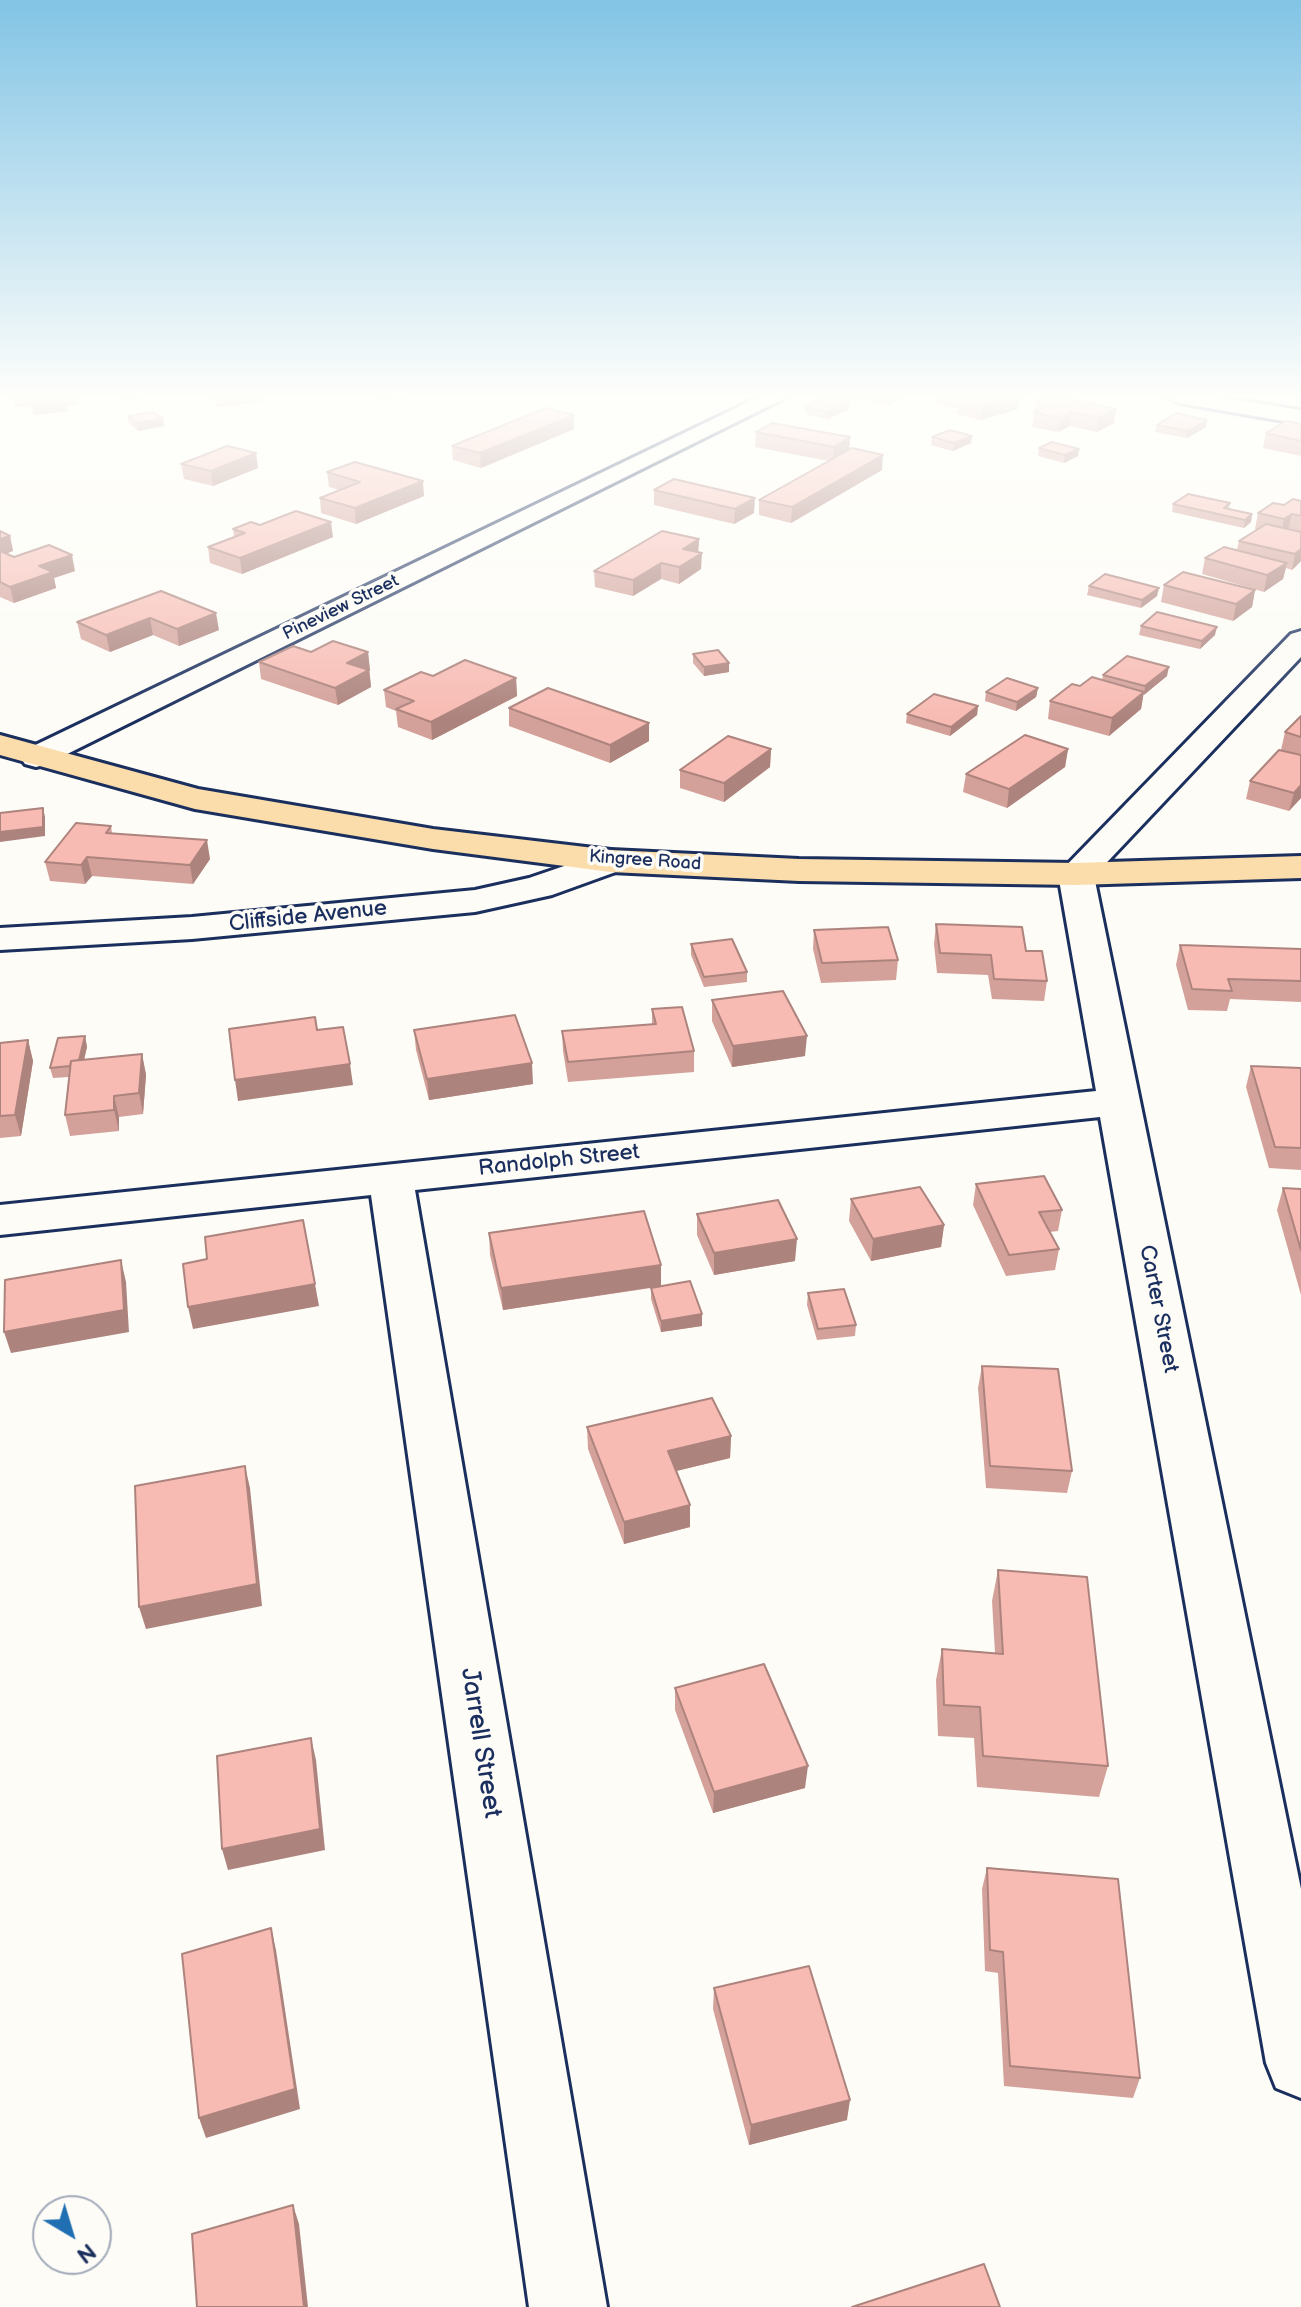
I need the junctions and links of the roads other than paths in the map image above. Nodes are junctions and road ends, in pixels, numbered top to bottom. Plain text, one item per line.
1 (555, 505) edge
2 (1301, 640) edge
3 (0, 745) edge
4 (36, 757) junction
5 (611, 861) junction
6 (1301, 867) edge
7 (1076, 874) junction
8 (0, 939) edge
9 (1118, 1102) junction
10 (391, 1178) junction
11 (0, 1220) edge
12 (1301, 2063) edge
13 (568, 2307) edge

1 - 4 street, Pineview Street
2 - 7 street
3 - 4 main road, Kingree Road
4 - 5 main road, Kingree Road
5 - 7 main road, Kingree Road
5 - 8 street, Cliffside Avenue
6 - 7 main road, Kingree Road
7 - 9 street, Carter Street
9 - 10 street, Randolph Street
9 - 12 street, Carter Street
10 - 11 street, Randolph Street
10 - 13 street, Jarrell Street

